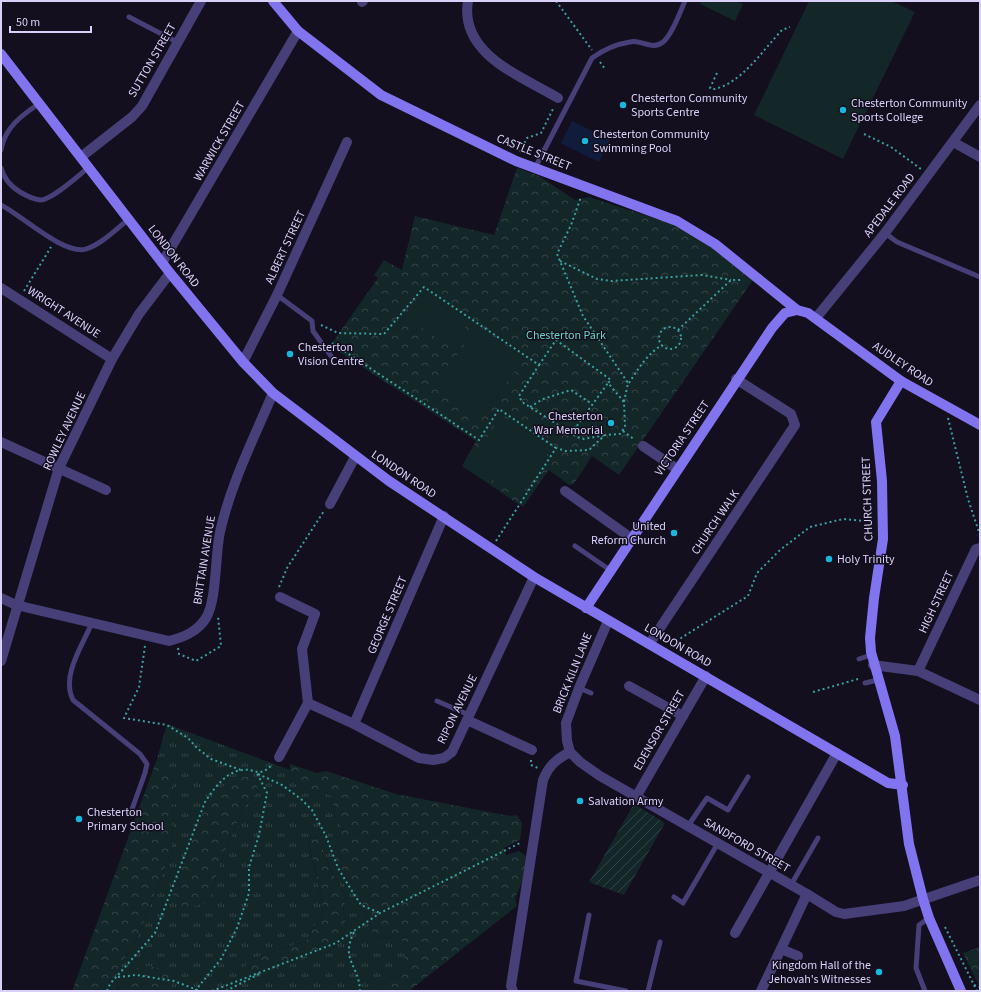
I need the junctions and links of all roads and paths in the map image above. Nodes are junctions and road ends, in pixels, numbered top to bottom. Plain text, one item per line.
1 (201, 1) edge
2 (468, 1) edge
3 (556, 1) edge
4 (685, 1) edge
5 (277, 3) edge
6 (129, 17) dead end
7 (790, 27) dead end
8 (298, 31) junction
9 (177, 42) junction
10 (1, 54) edge
11 (596, 56) junction
12 (605, 69) dead end
13 (717, 73) dead end
14 (558, 98) joint
15 (40, 103) junction
16 (980, 105) edge
17 (864, 134) dead end
18 (347, 142) dead end
19 (953, 142) junction
20 (1, 150) edge
21 (81, 157) junction
22 (980, 157) edge
23 (516, 161) junction
24 (89, 167) junction
25 (1, 168) edge
26 (535, 168) junction
27 (928, 174) junction
28 (585, 186) junction
29 (1, 205) edge
30 (129, 219) junction
31 (885, 233) junction
32 (55, 241) junction
33 (559, 261) junction
34 (162, 263) junction
35 (170, 273) junction
36 (756, 276) junction
37 (980, 277) edge
38 (731, 280) junction
39 (1, 288) edge
40 (277, 295) junction
41 (19, 298) junction
42 (797, 310) junction
43 (816, 318) junction
44 (312, 321) junction
45 (323, 326) junction
46 (678, 330) junction
47 (322, 331) dead end
48 (327, 337) dead end
49 (662, 345) junction
50 (331, 356) dead end
51 (112, 359) junction
52 (243, 362) junction
53 (539, 365) junction
54 (736, 379) junction
55 (901, 381) junction
56 (628, 383) junction
57 (608, 384) junction
58 (273, 393) junction
59 (624, 402) junction
60 (592, 404) junction
61 (530, 407) junction
62 (946, 407) junction
63 (980, 425) edge
64 (623, 431) junction
65 (570, 434) junction
66 (605, 435) junction
67 (1, 442) edge
68 (643, 446) joint
69 (556, 448) junction
70 (355, 457) junction
71 (59, 468) junction
72 (677, 469) junction
73 (106, 490) dead end
74 (565, 492) dead end
75 (330, 504) joint
76 (444, 516) junction
77 (883, 522) junction
78 (980, 535) edge
79 (631, 538) junction
80 (575, 546) dead end
81 (492, 548) junction
82 (980, 548) edge
83 (610, 570) junction
84 (534, 577) junction
85 (280, 597) joint
86 (1, 598) edge
87 (16, 605) junction
88 (586, 608) junction
89 (208, 612) junction
90 (608, 621) junction
91 (92, 623) junction
92 (147, 636) junction
93 (177, 639) junction
94 (650, 643) junction
95 (670, 655) junction
96 (859, 659) dead end
97 (872, 660) junction
98 (1, 661) edge
99 (918, 671) junction
100 (706, 676) junction
101 (865, 680) joint
102 (878, 680) junction
103 (629, 686) dead end
104 (579, 688) junction
105 (813, 692) dead end
106 (591, 693) dead end
107 (980, 700) edge
108 (437, 701) dead end
109 (308, 703) junction
110 (683, 716) junction
111 (468, 718) junction
112 (354, 724) junction
113 (532, 750) joint
114 (570, 752) junction
115 (837, 753) junction
116 (279, 757) joint
117 (242, 770) junction
118 (546, 772) junction
119 (257, 773) junction
120 (748, 777) dead end
121 (903, 785) junction
122 (636, 797) junction
123 (131, 812) dead end
124 (688, 826) junction
125 (534, 837) junction
126 (818, 838) dead end
127 (718, 843) junction
128 (769, 872) junction
129 (980, 880) edge
130 (791, 885) junction
131 (807, 894) junction
132 (674, 897) dead end
133 (923, 899) junction
134 (380, 913) junction
135 (589, 915) dead end
136 (929, 918) junction
137 (944, 924) dead end
138 (354, 930) junction
139 (735, 933) dead end
140 (660, 942) dead end
141 (781, 948) junction
142 (798, 956) dead end
143 (271, 968) junction
144 (116, 977) junction
145 (974, 985) junction
146 (980, 987) edge
147 (107, 991) edge
148 (195, 991) edge
149 (200, 991) edge
150 (212, 991) edge
151 (226, 991) edge
152 (360, 991) edge
153 (513, 991) edge
154 (626, 991) edge
155 (648, 991) edge
156 (761, 991) edge
157 (925, 991) edge
158 (961, 991) edge
159 (977, 991) edge

1 - 9 street, SUTTON STREET
2 - 14 street
3 - 11 path
4 - 11 lane
5 - 8 street, CASTLE STREET
6 - 9 lane
7 - 13 path
8 - 23 street, CASTLE STREET
8 - 34 street, WARWICK STREET
9 - 21 street, SUTTON STREET
10 - 15 street, LONDON ROAD
11 - 12 path
11 - 26 lane
14 - 23 path
15 - 20 lane
15 - 21 street, LONDON ROAD
16 - 19 street, APEDALE ROAD
17 - 27 path
18 - 40 street, ALBERT STREET
19 - 22 street
19 - 27 street, APEDALE ROAD
21 - 24 street, LONDON ROAD
23 - 26 street, CASTLE STREET
24 - 25 lane
24 - 30 street, LONDON ROAD
26 - 28 street, CASTLE STREET
27 - 31 street, APEDALE ROAD
28 - 33 path
28 - 36 street, CASTLE STREET
29 - 32 lane
30 - 32 lane
30 - 34 street, LONDON ROAD
31 - 37 lane
31 - 43 street, APEDALE ROAD
32 - 41 path
33 - 38 path
33 - 56 path
34 - 35 street, LONDON ROAD
35 - 51 street, ROWLEY AVENUE
35 - 52 street, LONDON ROAD
36 - 38 path
36 - 42 street, CASTLE STREET
38 - 46 path
39 - 41 street, WRIGHT AVENUE
40 - 44 lane
40 - 52 street, ALBERT STREET
41 - 51 street, WRIGHT AVENUE
42 - 43 street
42 - 54 street, VICTORIA STREET
43 - 55 street, AUDLEY ROAD
44 - 45 path
44 - 50 lane
45 - 47 path
45 - 53 path
46 - 49 path
46 - 49 path
48 - 69 path
49 - 56 path
51 - 71 street, ROWLEY AVENUE
52 - 58 street, LONDON ROAD
53 - 57 path
53 - 61 path
54 - 72 street, VICTORIA STREET
54 - 94 street, CHURCH WALK
55 - 62 street, AUDLEY ROAD
55 - 77 street, CHURCH STREET
56 - 59 path
57 - 59 path
57 - 60 path
58 - 70 street, LONDON ROAD
58 - 89 street, BRITTAIN AVENUE
59 - 64 path
60 - 61 path
60 - 65 path
61 - 65 path
62 - 63 street, AUDLEY ROAD
62 - 78 path
64 - 66 path
64 - 68 path
65 - 66 path
66 - 69 path
67 - 71 street
68 - 72 street
69 - 81 path
70 - 75 street
70 - 76 street, LONDON ROAD
71 - 73 street
71 - 87 street, ROWLEY AVENUE
72 - 79 street, VICTORIA STREET
74 - 79 street
75 - 85 path
76 - 81 street, LONDON ROAD
76 - 112 street, GEORGE STREET
77 - 95 path
77 - 97 street, CHURCH STREET
79 - 83 street, VICTORIA STREET
80 - 83 lane
81 - 84 street, LONDON ROAD
82 - 99 street, HIGH STREET
83 - 88 street, VICTORIA STREET
84 - 88 street, LONDON ROAD
84 - 111 street, RIPON AVENUE
85 - 109 street
86 - 87 street, BRITTAIN AVENUE
87 - 91 street, BRITTAIN AVENUE
87 - 98 street, ROWLEY AVENUE
88 - 90 street, LONDON ROAD
89 - 93 street, BRITTAIN AVENUE
89 - 93 path
90 - 94 street, LONDON ROAD
90 - 104 street, BRICK KILN LANE
91 - 92 street, BRITTAIN AVENUE
91 - 123 lane
92 - 93 street, BRITTAIN AVENUE
92 - 117 path
94 - 95 street, LONDON ROAD
95 - 100 street, LONDON ROAD
96 - 97 lane
97 - 99 street
97 - 102 street, CHURCH STREET
99 - 107 street
100 - 110 street, EDENSOR STREET
100 - 115 street, LONDON ROAD
101 - 102 lane
101 - 105 path
102 - 121 street, CHURCH STREET
103 - 110 street
104 - 106 lane
104 - 114 street, BRICK KILN LANE
108 - 111 lane
109 - 112 street, RIPON AVENUE
109 - 116 street
110 - 122 street, EDENSOR STREET
111 - 112 street, RIPON AVENUE
111 - 113 street
113 - 118 path
114 - 118 street
114 - 122 street, SANDFORD STREET
115 - 121 street, LONDON ROAD
115 - 128 street
116 - 119 path
117 - 119 path
117 - 144 path
118 - 125 street
119 - 134 path
119 - 148 path
120 - 124 lane
121 - 133 street, CHURCH STREET
122 - 124 street, SANDFORD STREET
124 - 127 street, SANDFORD STREET
125 - 134 path
125 - 153 street
126 - 130 lane
127 - 128 street, SANDFORD STREET
127 - 132 lane
128 - 130 street, SANDFORD STREET
128 - 139 street
129 - 133 street, SANDFORD STREET
130 - 131 street, SANDFORD STREET
131 - 133 street, SANDFORD STREET
131 - 141 street
133 - 136 street, CHURCH STREET
134 - 138 path
135 - 154 lane
136 - 157 lane
136 - 158 street, CHURCH STREET
137 - 145 path
138 - 143 path
138 - 152 path
140 - 155 lane
141 - 142 street
141 - 156 street
143 - 150 path
143 - 151 path
144 - 147 path
144 - 148 path
145 - 146 path
145 - 159 path
148 - 149 path

